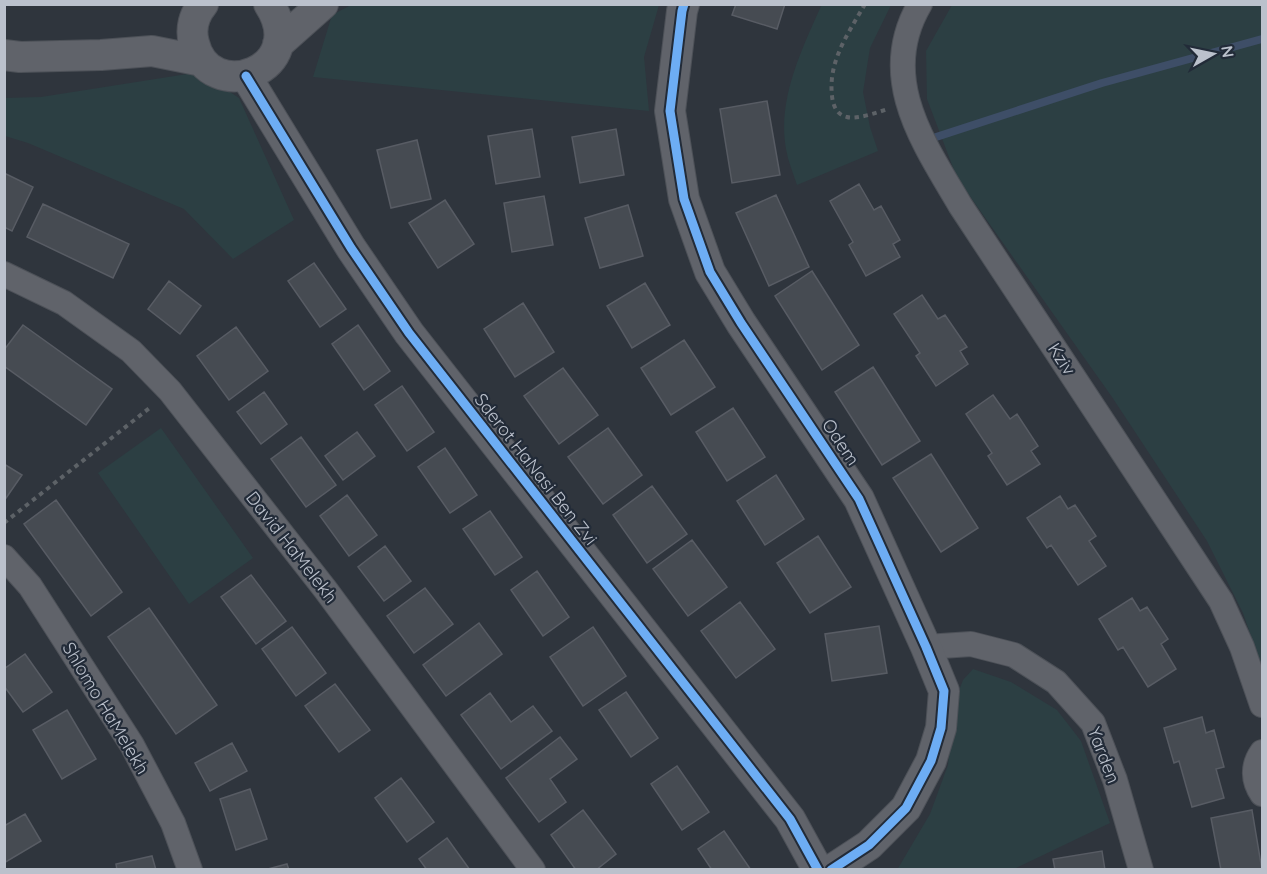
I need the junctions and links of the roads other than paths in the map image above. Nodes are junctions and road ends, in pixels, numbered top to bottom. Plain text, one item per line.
1 (269, 4) edge
2 (323, 4) edge
3 (684, 4) edge
4 (920, 4) edge
5 (196, 13) edge
6 (152, 51) junction
7 (275, 51) junction
8 (4, 55) edge
9 (202, 61) junction
10 (246, 76) junction
11 (280, 132) junction
12 (4, 274) edge
13 (4, 557) edge
14 (926, 647) junction
15 (1263, 705) edge
16 (1263, 752) edge
17 (1263, 794) edge
18 (190, 870) edge
19 (533, 870) edge
20 (818, 870) edge
21 (831, 870) edge
22 (1142, 870) edge

1 - 7 street, Sderot HaNasi Ben Zvi
2 - 7 street
3 - 14 street, Odem
4 - 15 street, Kziv
5 - 6 street
5 - 9 street
6 - 8 street
6 - 9 street
7 - 10 street
7 - 11 street, Sderot HaNasi Ben Zvi
9 - 10 street
10 - 11 street, Sderot HaNasi Ben Zvi
11 - 20 street, Sderot HaNasi Ben Zvi
12 - 19 street, David HaMelekh
13 - 18 street, Shlomo HaMelekh
14 - 21 street, Odem
14 - 22 street, Yarden
16 - 17 street

